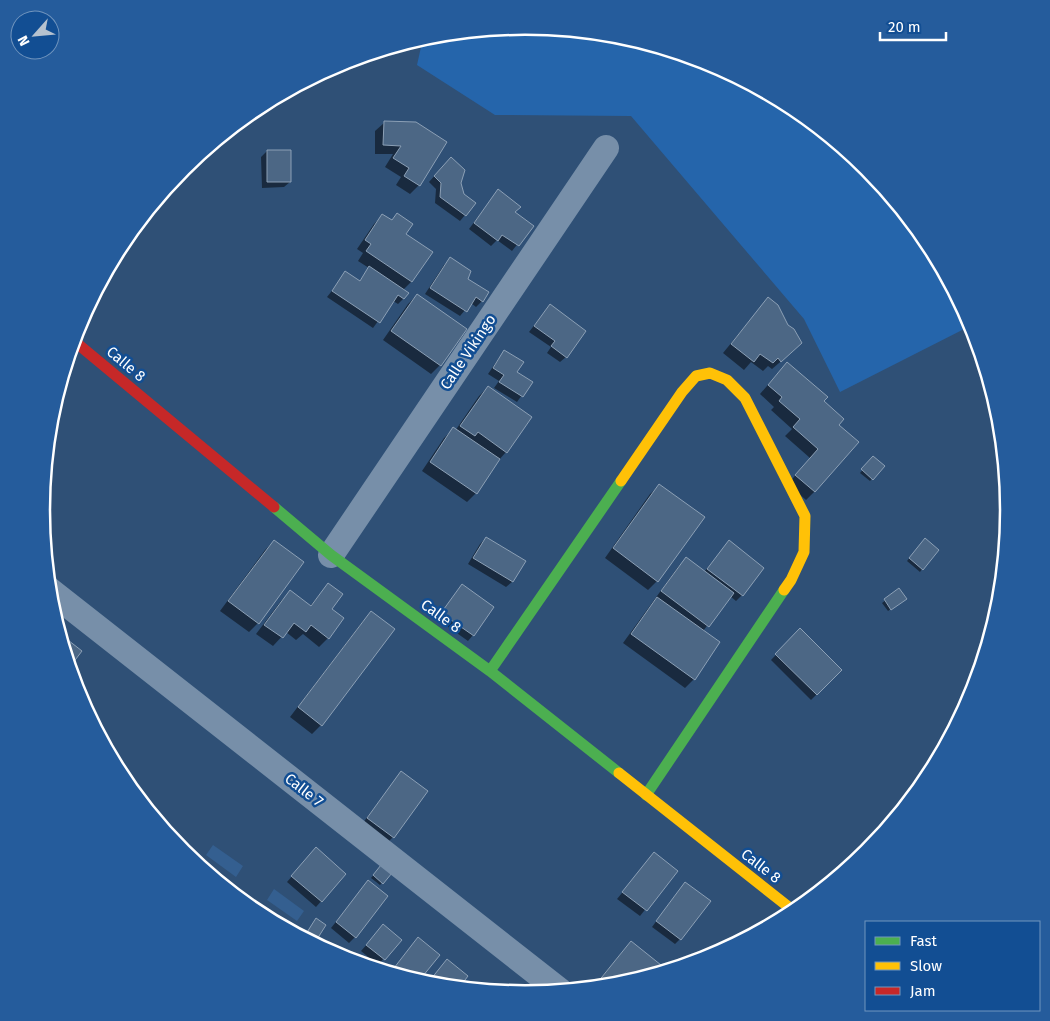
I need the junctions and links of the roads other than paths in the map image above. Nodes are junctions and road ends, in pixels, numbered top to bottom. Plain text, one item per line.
1 (606, 148) dead end
2 (80, 346) edge
3 (331, 555) junction
4 (58, 597) edge
5 (490, 671) junction
6 (646, 795) junction
7 (789, 906) edge
8 (553, 985) edge

1 - 3 street, Calle Vikingo
2 - 3 street, Calle 8
3 - 5 street, Calle 8
4 - 8 street, Calle 7
5 - 6 street, Calle 8
5 - 6 street
6 - 7 street, Calle 8

